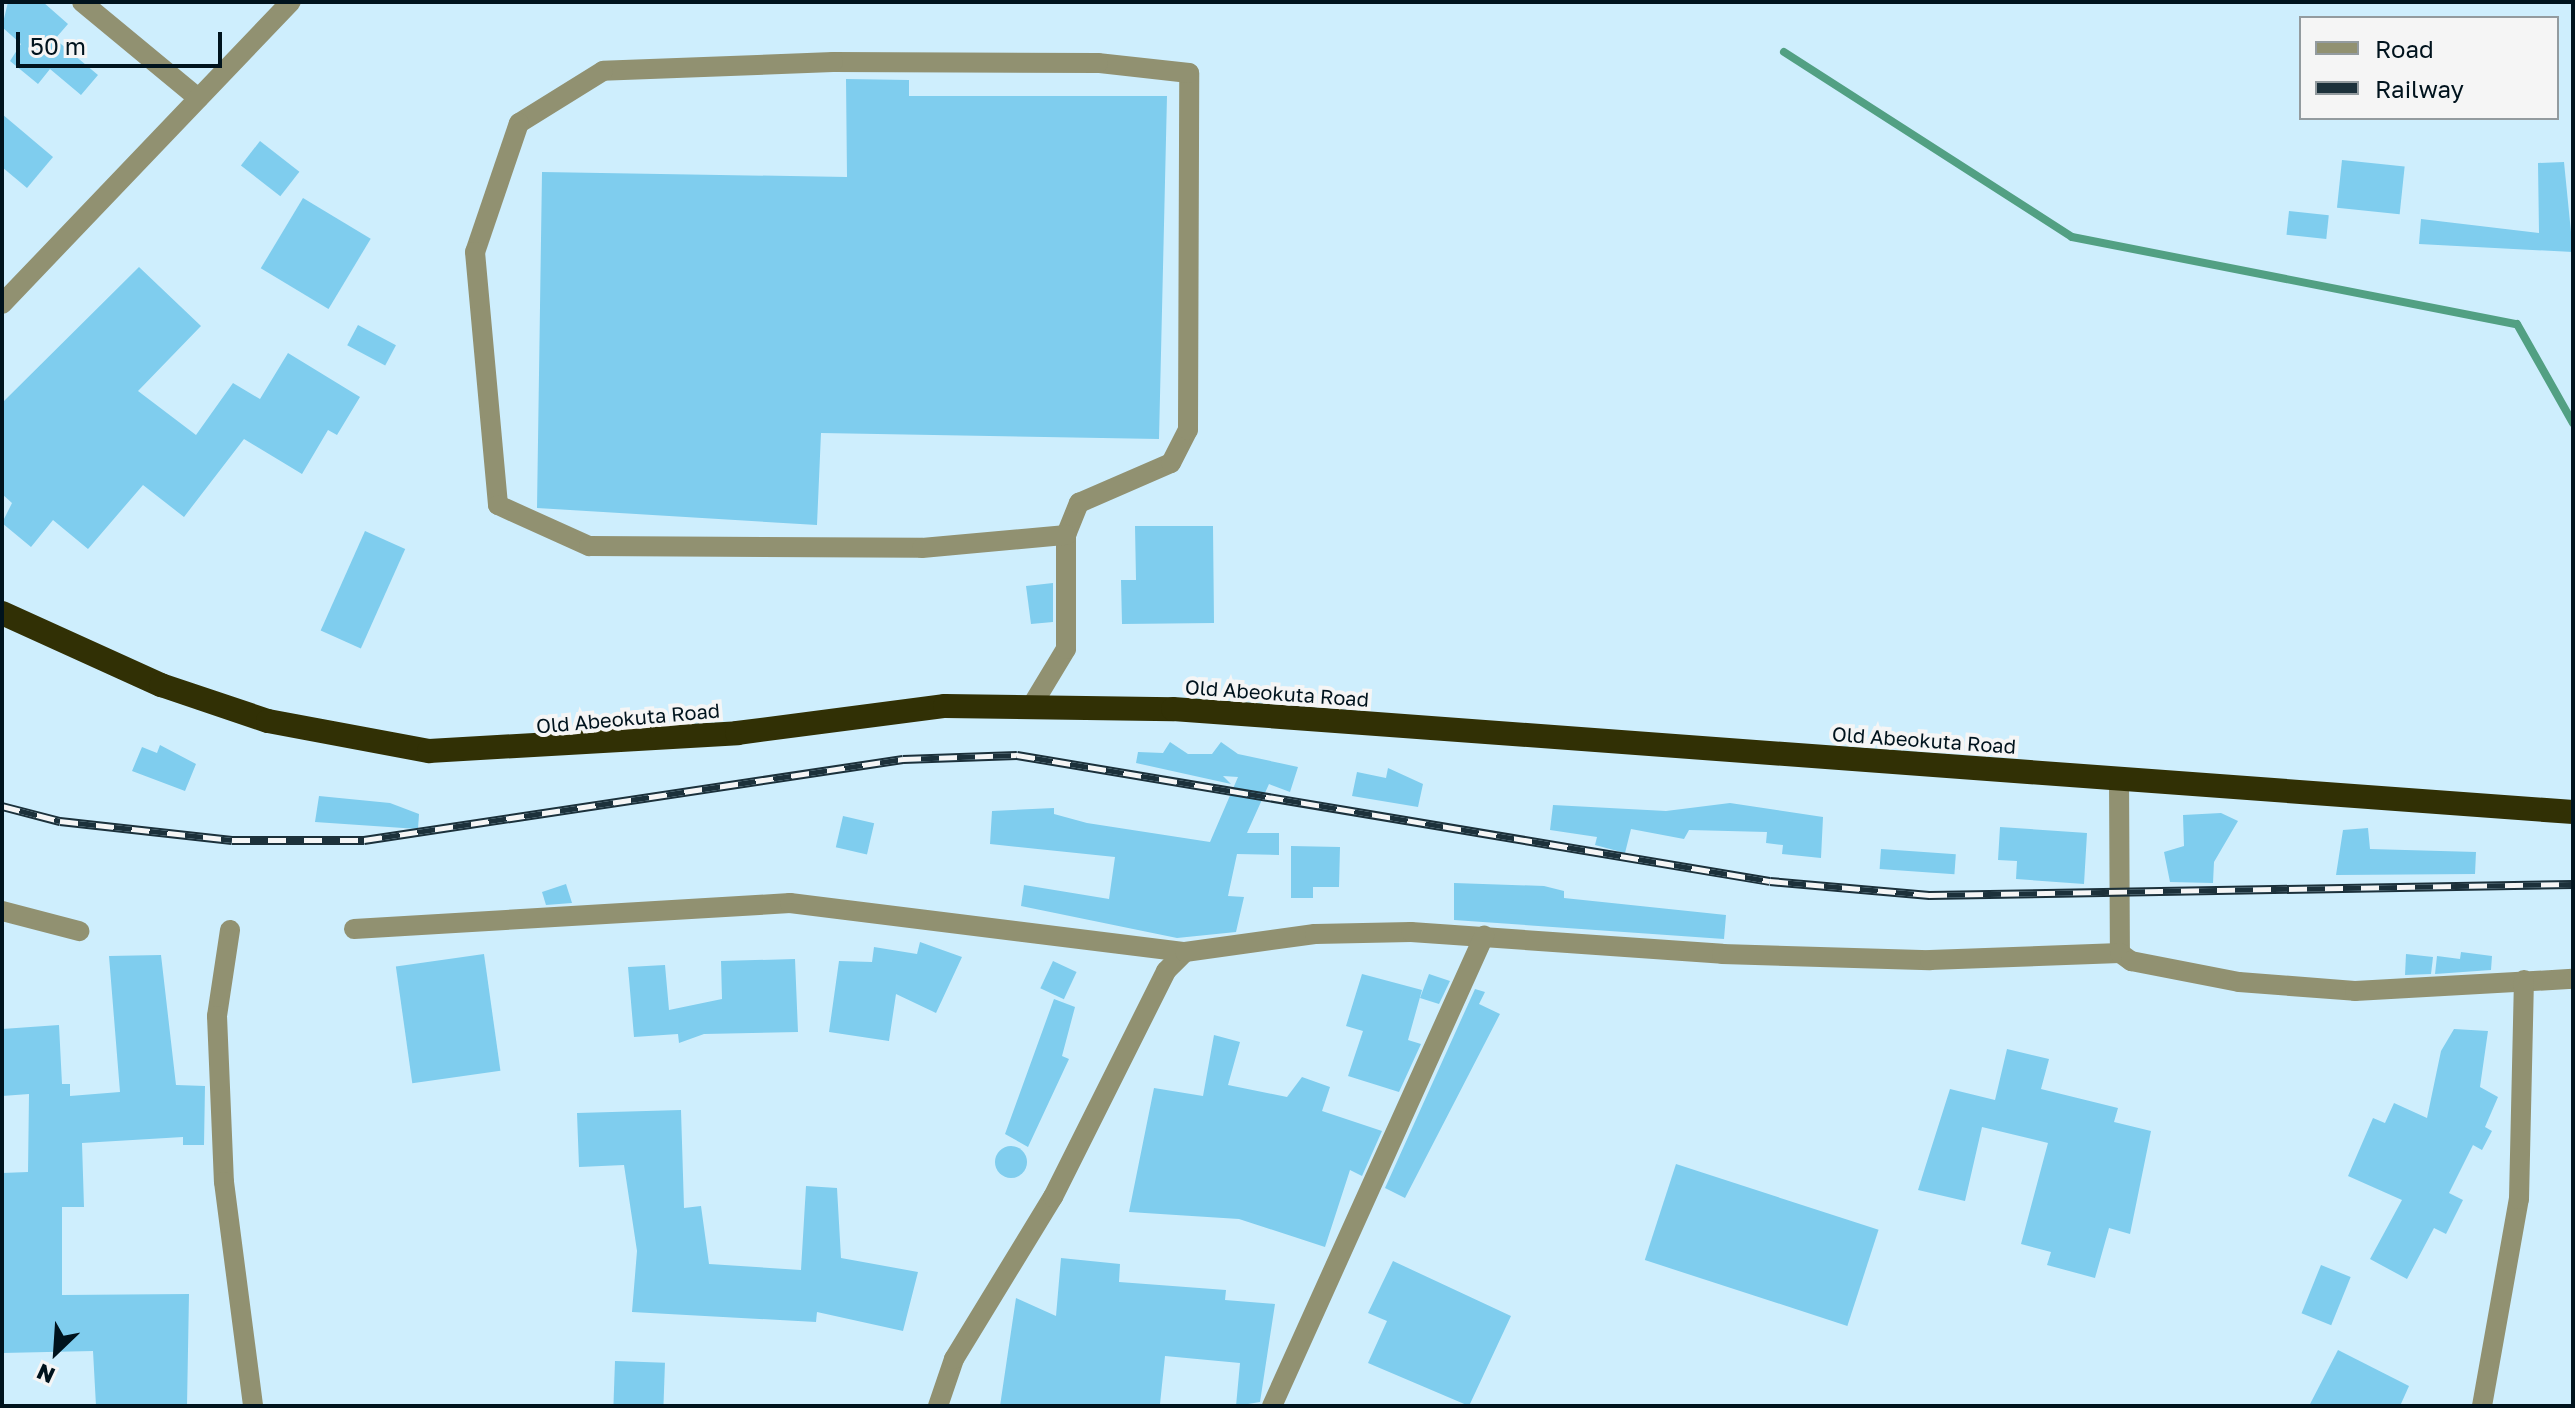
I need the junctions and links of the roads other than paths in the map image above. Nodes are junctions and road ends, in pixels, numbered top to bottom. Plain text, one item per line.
1 (82, 2) edge
2 (291, 2) edge
3 (198, 98) junction
4 (3, 301) edge
5 (1066, 535) junction
6 (2, 613) edge
7 (1031, 707) junction
8 (2119, 777) junction
9 (2573, 812) edge
10 (2, 911) edge
11 (354, 929) dead end
12 (230, 930) dead end
13 (79, 931) dead end
14 (1484, 936) junction
15 (1185, 952) junction
16 (2120, 953) junction
17 (2573, 979) edge
18 (2524, 980) junction
19 (253, 1406) edge
20 (938, 1406) edge
21 (1272, 1406) edge
22 (2482, 1406) edge

1 - 3 street
2 - 3 street
3 - 4 street
5 - 5 street
5 - 7 street
6 - 7 highway, Old Abeokuta Road
7 - 8 highway, Old Abeokuta Road
8 - 9 highway, Old Abeokuta Road
8 - 16 street
10 - 13 street
11 - 15 street
12 - 19 street
14 - 15 street
14 - 16 street
14 - 21 street
15 - 20 street
16 - 18 street
17 - 18 street
18 - 22 street

